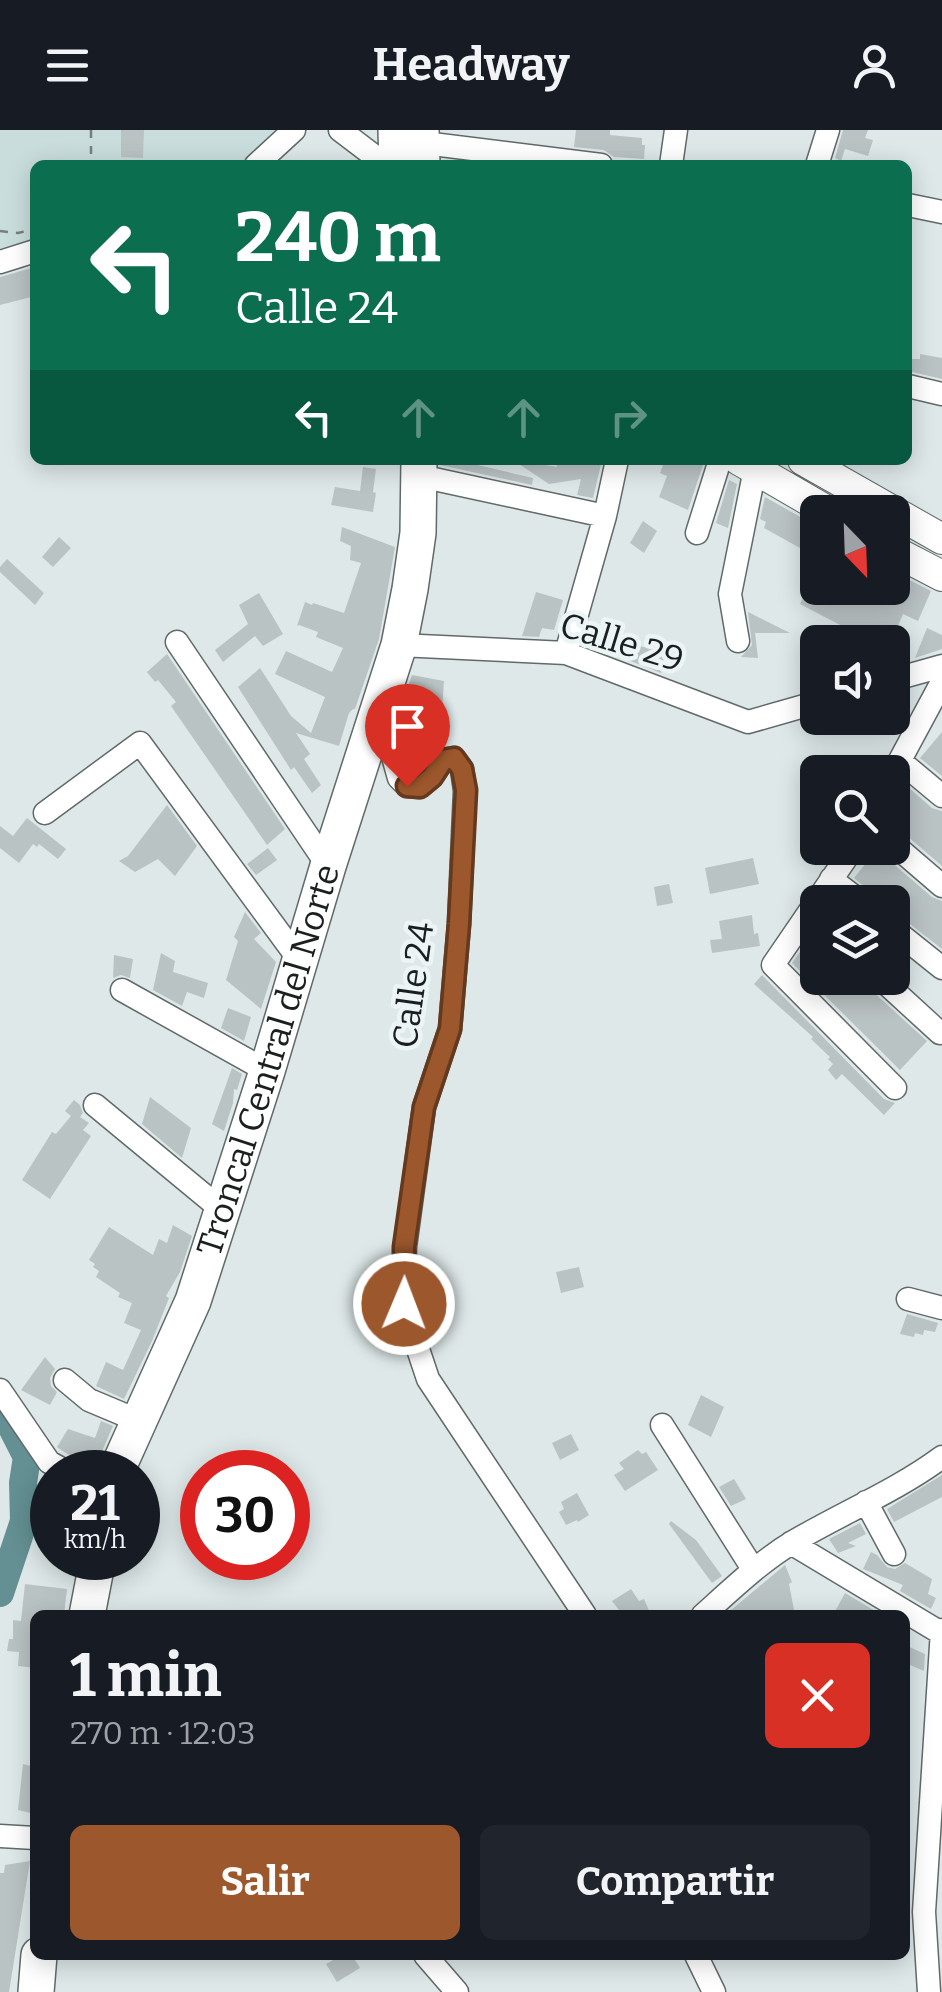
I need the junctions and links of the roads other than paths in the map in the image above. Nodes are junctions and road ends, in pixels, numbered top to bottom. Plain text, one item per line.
1 (294, 130) edge
2 (340, 130) edge
3 (676, 130) edge
4 (828, 130) edge
5 (416, 147) edge
6 (261, 160) edge
7 (379, 160) edge
8 (550, 160) edge
9 (671, 160) edge
10 (818, 160) edge
11 (912, 205) edge
12 (942, 212) edge
13 (30, 253) edge
14 (0, 262) edge
15 (912, 387) edge
16 (942, 394) edge
17 (616, 465) edge
18 (718, 465) edge
19 (747, 465) edge
20 (749, 465) edge
21 (812, 465) edge
22 (420, 468) edge
23 (800, 495) edge
24 (865, 495) edge
25 (606, 516) junction
26 (910, 521) edge
27 (697, 533) dead end
28 (942, 539) edge
29 (910, 559) edge
30 (942, 576) edge
31 (738, 641) dead end
32 (177, 642) dead end
33 (399, 644) junction
34 (566, 654) junction
35 (942, 666) edge
36 (910, 675) edge
37 (942, 682) edge
38 (800, 707) edge
39 (378, 708) junction
40 (936, 709) edge
41 (905, 755) edge
42 (910, 777) edge
43 (942, 796) edge
44 (44, 813) dead end
45 (910, 858) edge
46 (841, 865) edge
47 (328, 866) junction
48 (832, 879) junction
49 (829, 885) edge
50 (840, 885) edge
51 (942, 886) edge
52 (800, 932) edge
53 (910, 942) edge
54 (300, 961) junction
55 (942, 968) edge
56 (122, 990) dead end
57 (800, 992) edge
58 (803, 995) edge
59 (899, 995) edge
60 (940, 1033) edge
61 (268, 1070) junction
62 (895, 1088) dead end
63 (95, 1105) dead end
64 (222, 1210) junction
65 (908, 1299) dead end
66 (942, 1308) edge
67 (65, 1380) dead end
68 (0, 1390) edge
69 (139, 1421) junction
70 (662, 1425) dead end
71 (41, 1450) edge
72 (126, 1450) edge
73 (942, 1457) edge
74 (866, 1502) junction
75 (791, 1543) junction
76 (894, 1554) dead end
77 (753, 1570) junction
78 (93, 1580) edge
79 (87, 1610) edge
80 (582, 1610) edge
81 (709, 1610) edge
82 (904, 1610) edge
83 (910, 1614) edge
84 (941, 1632) edge
85 (941, 1688) edge
86 (5, 1837) edge
87 (30, 1838) edge
88 (39, 1960) edge
89 (429, 1960) edge
90 (698, 1960) edge
91 (36, 1992) edge
92 (457, 1992) edge
93 (714, 1992) edge
94 (929, 1992) edge

1 - 6 street
2 - 7 street
3 - 9 street
4 - 10 street
5 - 8 street
11 - 12 street
13 - 14 street
15 - 16 street
17 - 25 street
18 - 27 street
19 - 31 street
20 - 23 main road
21 - 24 main road
22 - 25 street
22 - 33 highway, Troncal Central del Norte
25 - 34 street
26 - 28 main road
29 - 30 main road
32 - 47 street
33 - 34 street, Calle 29
33 - 39 highway, Troncal Central del Norte
34 - 38 street, Calle 29
35 - 36 street
37 - 40 street
39 - 47 highway, Troncal Central del Norte
39 - 80 street, Calle 24
40 - 41 street
42 - 43 street
44 - 54 street
45 - 51 street
46 - 48 street
47 - 54 highway, Troncal Central del Norte
48 - 49 street
48 - 50 street
52 - 57 street
53 - 55 street
54 - 61 highway, Troncal Central del Norte
56 - 61 street
58 - 62 street
59 - 60 street
61 - 64 highway, Troncal Central del Norte
63 - 64 street
64 - 69 highway, Troncal Central del Norte
65 - 66 street
67 - 69 street
68 - 71 street
69 - 72 highway, Troncal Central del Norte
70 - 77 street
73 - 74 street
74 - 75 street
74 - 76 street
75 - 77 street
75 - 82 street
77 - 81 street
78 - 79 highway
83 - 84 street
84 - 85 street
85 - 94 street
86 - 87 street
88 - 91 highway
89 - 92 street
90 - 93 street

